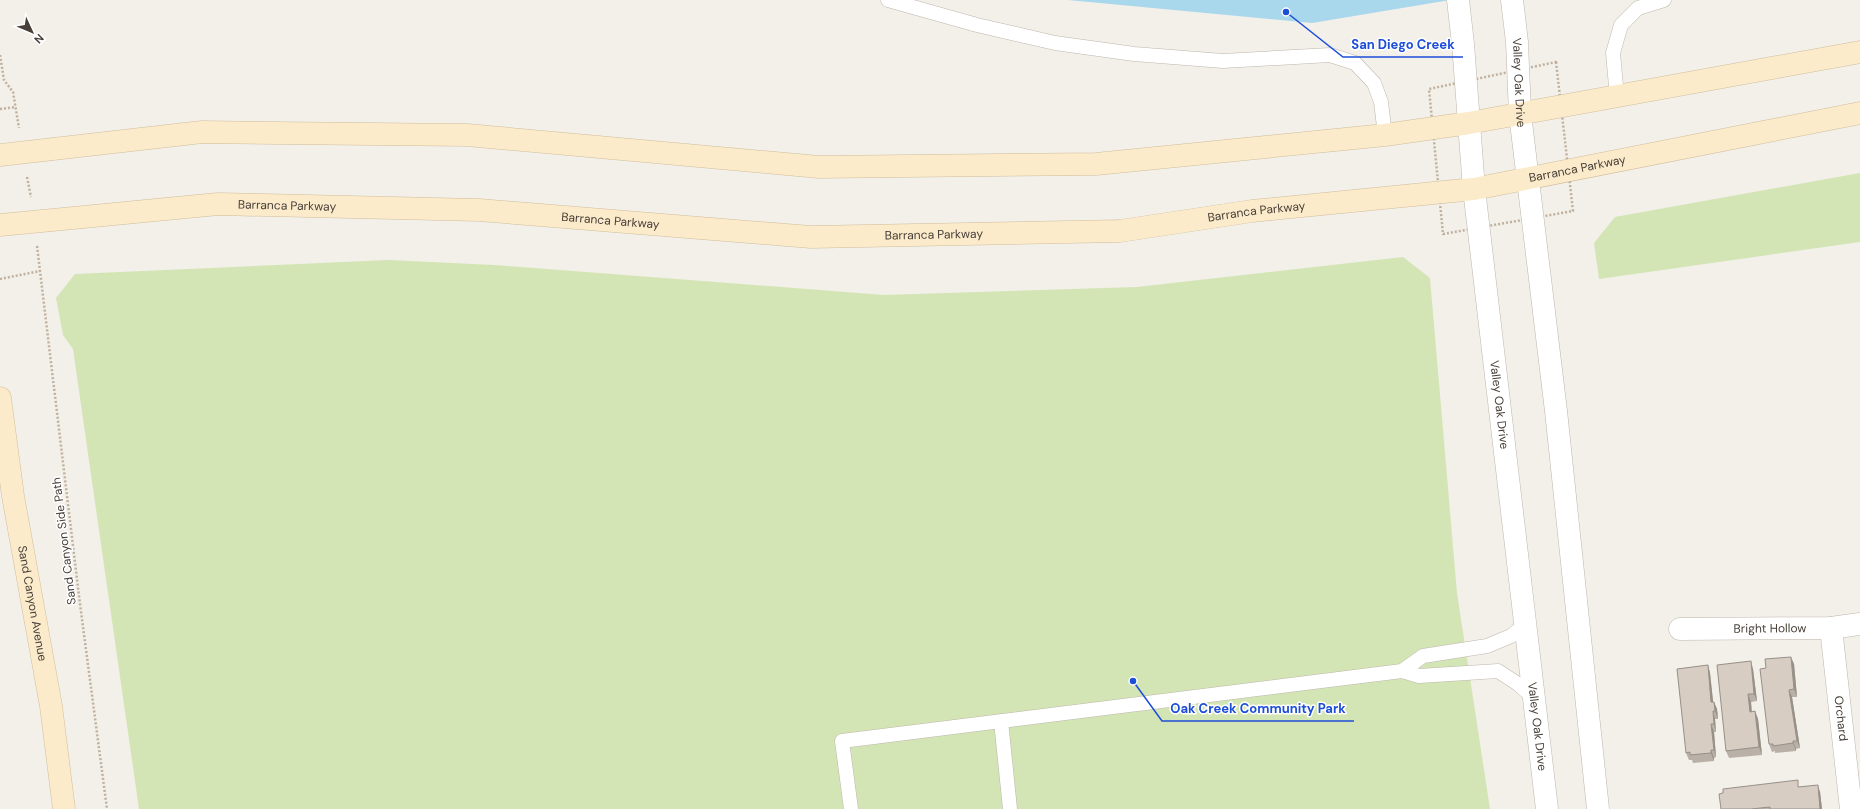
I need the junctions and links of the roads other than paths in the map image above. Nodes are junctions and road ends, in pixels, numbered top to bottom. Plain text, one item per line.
1 (888, 0) edge
2 (1458, 0) edge
3 (1512, 0) edge
4 (1664, 0) edge
5 (1860, 52) edge
6 (1617, 97) junction
7 (1860, 113) edge
8 (1520, 114) junction
9 (1469, 123) junction
10 (1384, 135) junction
11 (0, 155) edge
12 (1528, 178) junction
13 (1474, 189) junction
14 (0, 225) edge
15 (0, 398) edge
16 (1526, 624) junction
17 (1860, 624) edge
18 (1831, 628) junction
19 (1680, 629) dead end
20 (1402, 671) junction
21 (1536, 699) junction
22 (1001, 720) junction
23 (64, 809) edge
24 (851, 809) edge
25 (1010, 809) edge
26 (1547, 809) edge
27 (1598, 809) edge
28 (1851, 809) edge

1 - 10 lane
2 - 9 street, Valley Oak Drive
3 - 8 street, Valley Oak Drive
4 - 6 lane
5 - 6 main road
6 - 8 main road
7 - 12 main road, Barranca Parkway
8 - 9 main road
8 - 12 street, Valley Oak Drive
9 - 10 main road
9 - 13 street, Valley Oak Drive
10 - 11 main road
12 - 13 main road, Barranca Parkway
12 - 27 street, Valley Oak Drive
13 - 14 main road, Barranca Parkway
13 - 16 street, Valley Oak Drive
15 - 23 main road, Sand Canyon Avenue
16 - 20 lane
16 - 21 street, Valley Oak Drive
17 - 18 street, Bright Hollow
18 - 19 street, Bright Hollow
18 - 28 street, Orchard
20 - 21 lane
20 - 22 lane
21 - 26 street, Valley Oak Drive
22 - 24 lane
22 - 25 lane

